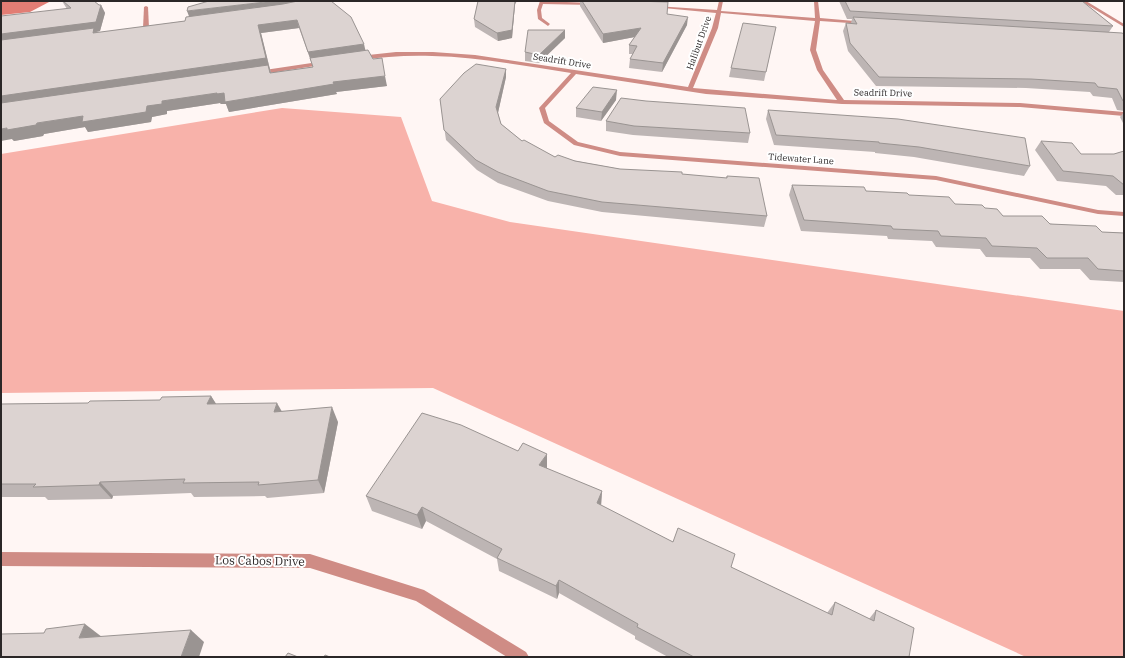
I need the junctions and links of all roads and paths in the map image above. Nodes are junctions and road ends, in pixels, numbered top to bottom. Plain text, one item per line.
1 (721, 1) edge
2 (816, 1) edge
3 (1083, 1) edge
4 (542, 2) edge
5 (601, 5) edge
6 (647, 6) edge
7 (146, 7) dead end
8 (719, 11) junction
9 (818, 19) junction
10 (548, 24) dead end
11 (872, 24) edge
12 (1124, 26) edge
13 (153, 27) edge
14 (146, 28) junction
15 (138, 29) edge
16 (348, 59) edge
17 (334, 62) edge
18 (575, 72) junction
19 (252, 74) edge
20 (690, 89) junction
21 (842, 102) junction
22 (1124, 114) edge
23 (1124, 214) edge
24 (1, 559) edge
25 (521, 657) edge

1 - 8 street, Halibut Drive
2 - 9 street
3 - 12 street
4 - 5 street
4 - 10 street
6 - 8 street
7 - 14 street
8 - 9 street
8 - 20 street, Halibut Drive
9 - 11 street
9 - 21 street
13 - 14 street
14 - 15 street
16 - 18 street, Seadrift Drive
17 - 19 street
18 - 20 street, Seadrift Drive
18 - 23 street, Tidewater Lane
20 - 21 street, Seadrift Drive
21 - 22 street, Seadrift Drive
24 - 25 street, Los Cabos Drive

